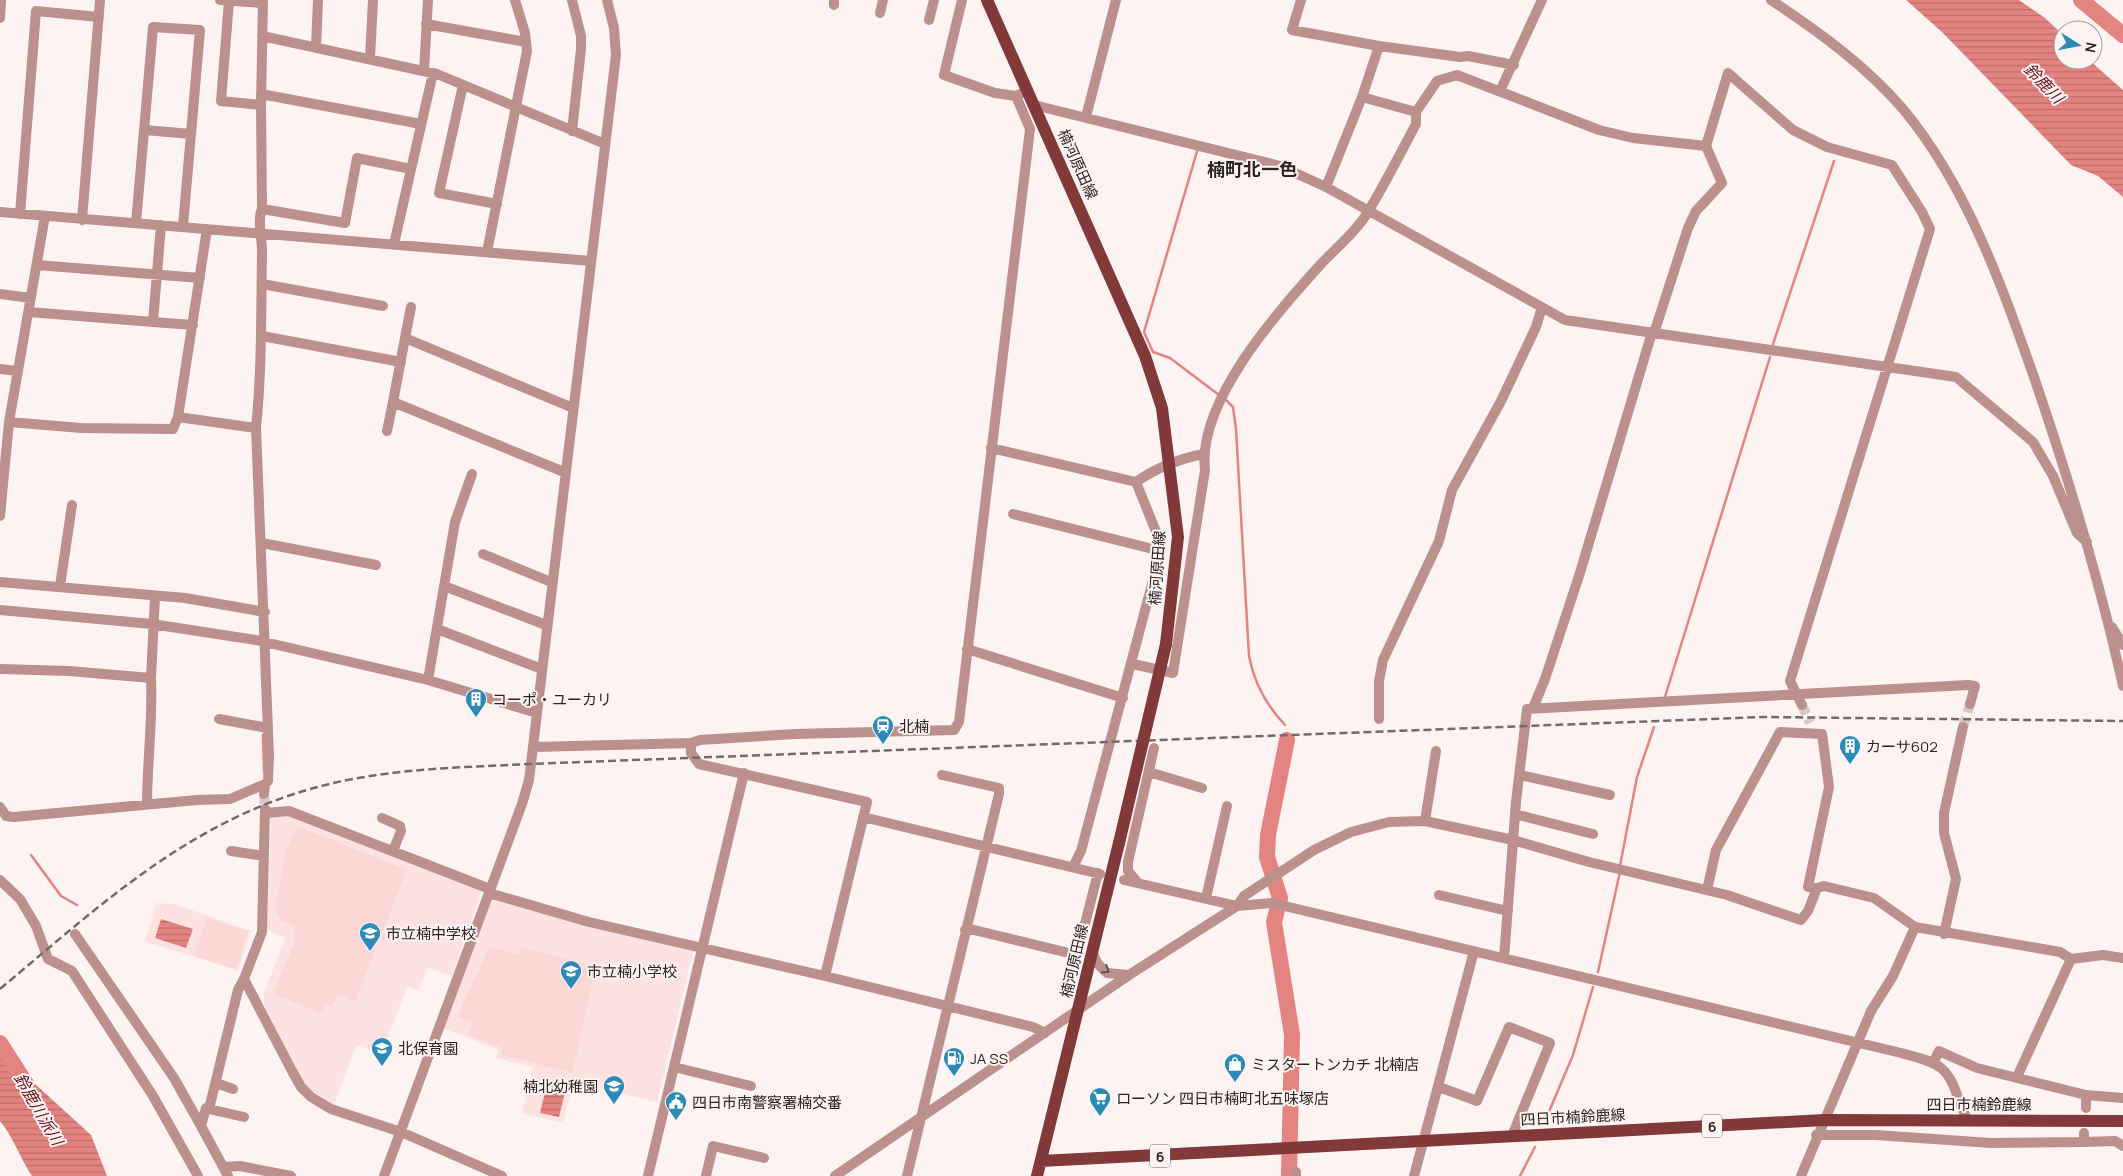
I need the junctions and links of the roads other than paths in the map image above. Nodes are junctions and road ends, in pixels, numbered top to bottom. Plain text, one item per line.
1 (1, 0) edge
2 (100, 0) edge
3 (225, 0) edge
4 (318, 0) edge
5 (373, 0) edge
6 (428, 0) edge
7 (515, 0) edge
8 (572, 0) edge
9 (607, 0) edge
10 (883, 0) edge
11 (934, 0) edge
12 (962, 0) edge
13 (987, 0) edge
14 (1116, 0) edge
15 (1302, 0) edge
16 (1542, 0) edge
17 (1771, 0) edge
18 (263, 2) edge
19 (880, 13) dead end
20 (99, 17) junction
21 (0, 18) edge
22 (929, 20) dead end
23 (426, 24) junction
24 (262, 36) junction
25 (526, 42) junction
26 (1379, 46) junction
27 (316, 48) junction
28 (1460, 57) junction
29 (370, 59) junction
30 (1514, 65) junction
31 (429, 72) junction
32 (1457, 76) junction
33 (463, 85) junction
34 (1500, 91) junction
35 (1022, 93) junction
36 (261, 94) junction
37 (1362, 97) junction
38 (261, 105) junction
39 (1034, 105) junction
40 (516, 107) junction
41 (1416, 112) junction
42 (1086, 116) junction
43 (421, 124) junction
44 (145, 130) junction
45 (572, 130) junction
46 (192, 134) junction
47 (606, 144) junction
48 (1706, 146) junction
49 (411, 169) junction
50 (1326, 187) junction
51 (497, 204) junction
52 (262, 209) junction
53 (1369, 211) junction
54 (0, 212) edge
55 (20, 214) junction
56 (45, 216) junction
57 (82, 220) junction
58 (136, 223) junction
59 (161, 225) junction
60 (183, 226) junction
61 (208, 229) junction
62 (262, 233) junction
63 (394, 244) junction
64 (487, 252) junction
65 (591, 260) junction
66 (37, 265) junction
67 (156, 273) junction
68 (200, 278) junction
69 (262, 284) junction
70 (0, 294) edge
71 (31, 298) junction
72 (382, 306) dead end
73 (411, 307) dead end
74 (1542, 307) junction
75 (29, 312) junction
76 (153, 322) junction
77 (193, 325) junction
78 (1654, 333) junction
79 (262, 336) junction
80 (405, 338) junction
81 (401, 362) junction
82 (1888, 366) junction
83 (0, 369) edge
84 (18, 372) junction
85 (393, 402) junction
86 (573, 408) junction
87 (178, 417) junction
88 (9, 422) junction
89 (256, 428) junction
90 (387, 431) dead end
91 (991, 448) junction
92 (1203, 454) junction
93 (1170, 464) junction
94 (564, 472) junction
95 (472, 474) dead end
96 (1136, 482) junction
97 (72, 505) dead end
98 (1013, 514) dead end
99 (0, 516) edge
100 (2087, 542) junction
101 (262, 543) junction
102 (1161, 551) junction
103 (483, 554) dead end
104 (376, 565) dead end
105 (0, 582) edge
106 (551, 582) junction
107 (60, 586) junction
108 (444, 586) junction
109 (155, 597) junction
110 (0, 610) edge
111 (260, 612) junction
112 (152, 624) junction
113 (2110, 624) junction
114 (546, 625) junction
115 (437, 630) junction
116 (261, 641) junction
117 (2123, 645) edge
118 (967, 649) junction
119 (1132, 664) junction
120 (542, 668) junction
121 (0, 669) edge
122 (151, 678) junction
123 (428, 680) junction
124 (2123, 686) edge
125 (1123, 698) junction
126 (1800, 700) junction
127 (1970, 704) tunnel mouth
128 (1534, 708) junction
129 (537, 714) junction
130 (219, 719) dead end
131 (1379, 719) dead end
132 (1810, 723) tunnel mouth
133 (1963, 727) tunnel mouth
134 (268, 728) junction
135 (1814, 734) junction
136 (691, 744) junction
137 (533, 747) junction
138 (1154, 748) dead end
139 (1436, 750) dead end
140 (1149, 772) junction
141 (744, 773) junction
142 (942, 775) dead end
143 (1520, 775) junction
144 (1202, 788) dead end
145 (1610, 795) dead end
146 (147, 805) junction
147 (1228, 806) dead end
148 (0, 807) edge
149 (1516, 814) junction
150 (863, 817) junction
151 (382, 818) dead end
152 (1425, 821) junction
153 (1593, 834) dead end
154 (1512, 840) junction
155 (986, 847) junction
156 (232, 851) dead end
157 (393, 852) junction
158 (264, 856) junction
159 (1073, 867) junction
160 (0, 880) edge
161 (1124, 880) dead end
162 (1138, 883) junction
163 (1816, 888) junction
164 (1707, 890) junction
165 (489, 891) junction
166 (1439, 895) dead end
167 (1206, 898) junction
168 (1237, 906) junction
169 (1508, 911) junction
170 (1915, 927) junction
171 (965, 930) junction
172 (75, 934) dead end
173 (1944, 934) junction
174 (703, 949) junction
175 (1474, 951) junction
176 (1092, 952) junction
177 (1504, 958) junction
178 (2123, 958) edge
179 (2071, 959) junction
180 (1129, 975) junction
181 (825, 976) junction
182 (244, 979) junction
183 (947, 1006) junction
184 (1080, 1009) junction
185 (1045, 1033) junction
186 (1858, 1042) junction
187 (1933, 1064) junction
188 (674, 1067) junction
189 (2016, 1077) junction
190 (216, 1083) junction
191 (751, 1086) dead end
192 (1439, 1087) junction
193 (233, 1089) dead end
194 (2086, 1095) junction
195 (2123, 1098) edge
196 (2086, 1108) dead end
197 (209, 1109) junction
198 (244, 1117) dead end
199 (922, 1117) junction
200 (1824, 1120) junction
201 (1968, 1120) junction
202 (2123, 1121) edge
203 (201, 1126) junction
204 (401, 1132) junction
205 (1512, 1136) junction
206 (1816, 1136) junction
207 (1424, 1140) junction
208 (2123, 1146) edge
209 (764, 1158) dead end
210 (1041, 1161) junction
211 (225, 1172) edge
212 (198, 1176) edge
213 (291, 1176) edge
214 (384, 1176) edge
215 (502, 1176) edge
216 (648, 1176) edge
217 (706, 1176) edge
218 (835, 1176) edge
219 (907, 1176) edge
220 (1037, 1176) edge
221 (1414, 1176) edge
222 (1801, 1176) edge

1 - 21 street
2 - 20 street
3 - 18 street
3 - 38 street
4 - 27 street
5 - 29 street
6 - 23 street
7 - 25 street
8 - 45 street
9 - 47 street
10 - 19 street
11 - 22 street
12 - 35 street
13 - 35 main road, 楠河原田線
14 - 42 street
15 - 26 street
16 - 30 street
17 - 100 street
18 - 24 street
20 - 55 street
20 - 57 street
23 - 25 street
23 - 31 street
24 - 27 street
24 - 36 street
25 - 40 street
26 - 28 street
26 - 37 street
27 - 29 street
28 - 30 street
28 - 32 street
29 - 31 street
30 - 34 street
31 - 33 street
31 - 43 street
32 - 34 street
32 - 41 street
33 - 40 street
33 - 51 street
34 - 48 street
35 - 39 main road, 楠河原田線
35 - 91 street
36 - 38 street
36 - 43 street
37 - 41 street
37 - 50 street
38 - 52 street
39 - 42 street
39 - 93 main road, 楠河原田線
40 - 45 street
40 - 51 street
41 - 53 street
42 - 50 street
43 - 49 street
44 - 46 street
44 - 46 street
44 - 58 street
45 - 47 street
46 - 60 street
47 - 65 street
48 - 78 street
48 - 82 street
49 - 52 street
49 - 63 street
50 - 53 street
51 - 64 street
52 - 62 street
53 - 74 street
53 - 92 street
54 - 55 street
55 - 56 street
56 - 57 street
56 - 66 street
57 - 58 street
58 - 59 street
59 - 60 street
59 - 67 street
60 - 61 street
61 - 62 street
61 - 68 street
62 - 63 street
62 - 69 street
63 - 64 street
64 - 65 street
65 - 86 street
66 - 67 street
66 - 71 street
67 - 68 street
67 - 76 street
68 - 77 street
69 - 72 street
69 - 79 street
70 - 71 street
71 - 75 street
73 - 80 street
74 - 78 street
74 - 131 street
75 - 76 street
75 - 84 street
76 - 77 street
77 - 87 street
78 - 82 street
78 - 128 street
79 - 81 street
79 - 89 street
80 - 81 street
80 - 86 street
81 - 85 street
82 - 100 street
82 - 126 street
83 - 84 street
84 - 88 street
85 - 90 street
85 - 94 street
86 - 94 street
87 - 88 street
87 - 89 street
88 - 99 street
89 - 101 street
91 - 96 street
91 - 118 street
92 - 93 street
92 - 119 street
93 - 96 street
93 - 176 main road, 楠河原田線, bridge
94 - 106 street
95 - 108 street
96 - 102 street
97 - 107 street
98 - 102 street
100 - 113 street
101 - 104 street
101 - 111 street
102 - 119 street
103 - 106 street
105 - 107 street
106 - 114 street
107 - 109 street
108 - 114 street
108 - 115 street
109 - 111 street
109 - 112 street
110 - 112 street
111 - 116 street
112 - 116 street
112 - 122 street
113 - 117 street
113 - 124 street
114 - 120 street
115 - 120 street
115 - 123 street
116 - 123 street
116 - 134 street
118 - 125 street
118 - 136 street
119 - 125 street
120 - 129 street
121 - 122 street
122 - 146 street
123 - 129 street
125 - 159 street
126 - 127 street
126 - 128 street
128 - 143 street
129 - 137 street
130 - 134 street
132 - 135 street
133 - 173 street
134 - 146 street
135 - 163 street
135 - 164 street
136 - 137 street
136 - 141 street
137 - 165 street
138 - 140 street
139 - 152 street
140 - 144 street
140 - 162 street
141 - 150 street
141 - 174 street
142 - 155 street
143 - 145 street
143 - 149 street
146 - 148 street
147 - 167 street
149 - 153 street
149 - 154 street
150 - 155 street
150 - 181 street
151 - 157 street
152 - 154 street
152 - 168 street
154 - 164 street
154 - 169 street
155 - 159 street
155 - 171 street
156 - 158 street
157 - 158 street
157 - 165 street
158 - 182 street
159 - 171 street
160 - 212 street
161 - 162 street
162 - 167 street
163 - 164 street
163 - 170 street
165 - 174 street
165 - 204 street
166 - 169 street
167 - 168 street
168 - 175 street
168 - 180 street
169 - 177 street
170 - 173 street
170 - 186 street
171 - 183 street
172 - 203 street
173 - 179 street
174 - 181 street
174 - 188 street
175 - 177 street
175 - 192 street
176 -> 180 street
176 - 184 main road, 楠河原田線
177 - 186 street
178 - 179 street
179 - 189 street
180 - 184 street
181 - 183 street
182 - 190 street
182 - 204 street
183 - 185 street
183 - 199 street
184 - 185 street
184 - 210 main road, 楠河原田線
185 - 199 street
186 - 187 street
186 - 200 street
187 - 189 street
187 - 201 street
188 - 191 street
188 - 216 street
189 - 194 street
190 - 193 street
190 - 197 street
192 - 205 street
192 - 207 street
194 - 195 street
194 - 196 street
197 - 198 street
197 - 203 street
199 - 218 street
199 - 219 street
200 - 201 main road, 四日市楠鈴鹿線 / 6
200 - 205 main road, 四日市楠鈴鹿線 / 6
200 - 206 street
201 - 202 main road, 四日市楠鈴鹿線 / 6
203 - 211 street
204 - 214 street
204 - 215 street
205 - 207 main road, 四日市楠鈴鹿線 / 6
206 - 208 street
206 - 222 street
207 - 210 main road, 四日市楠鈴鹿線 / 6
207 - 221 street
209 - 217 street
210 - 220 main road
211 - 213 street

